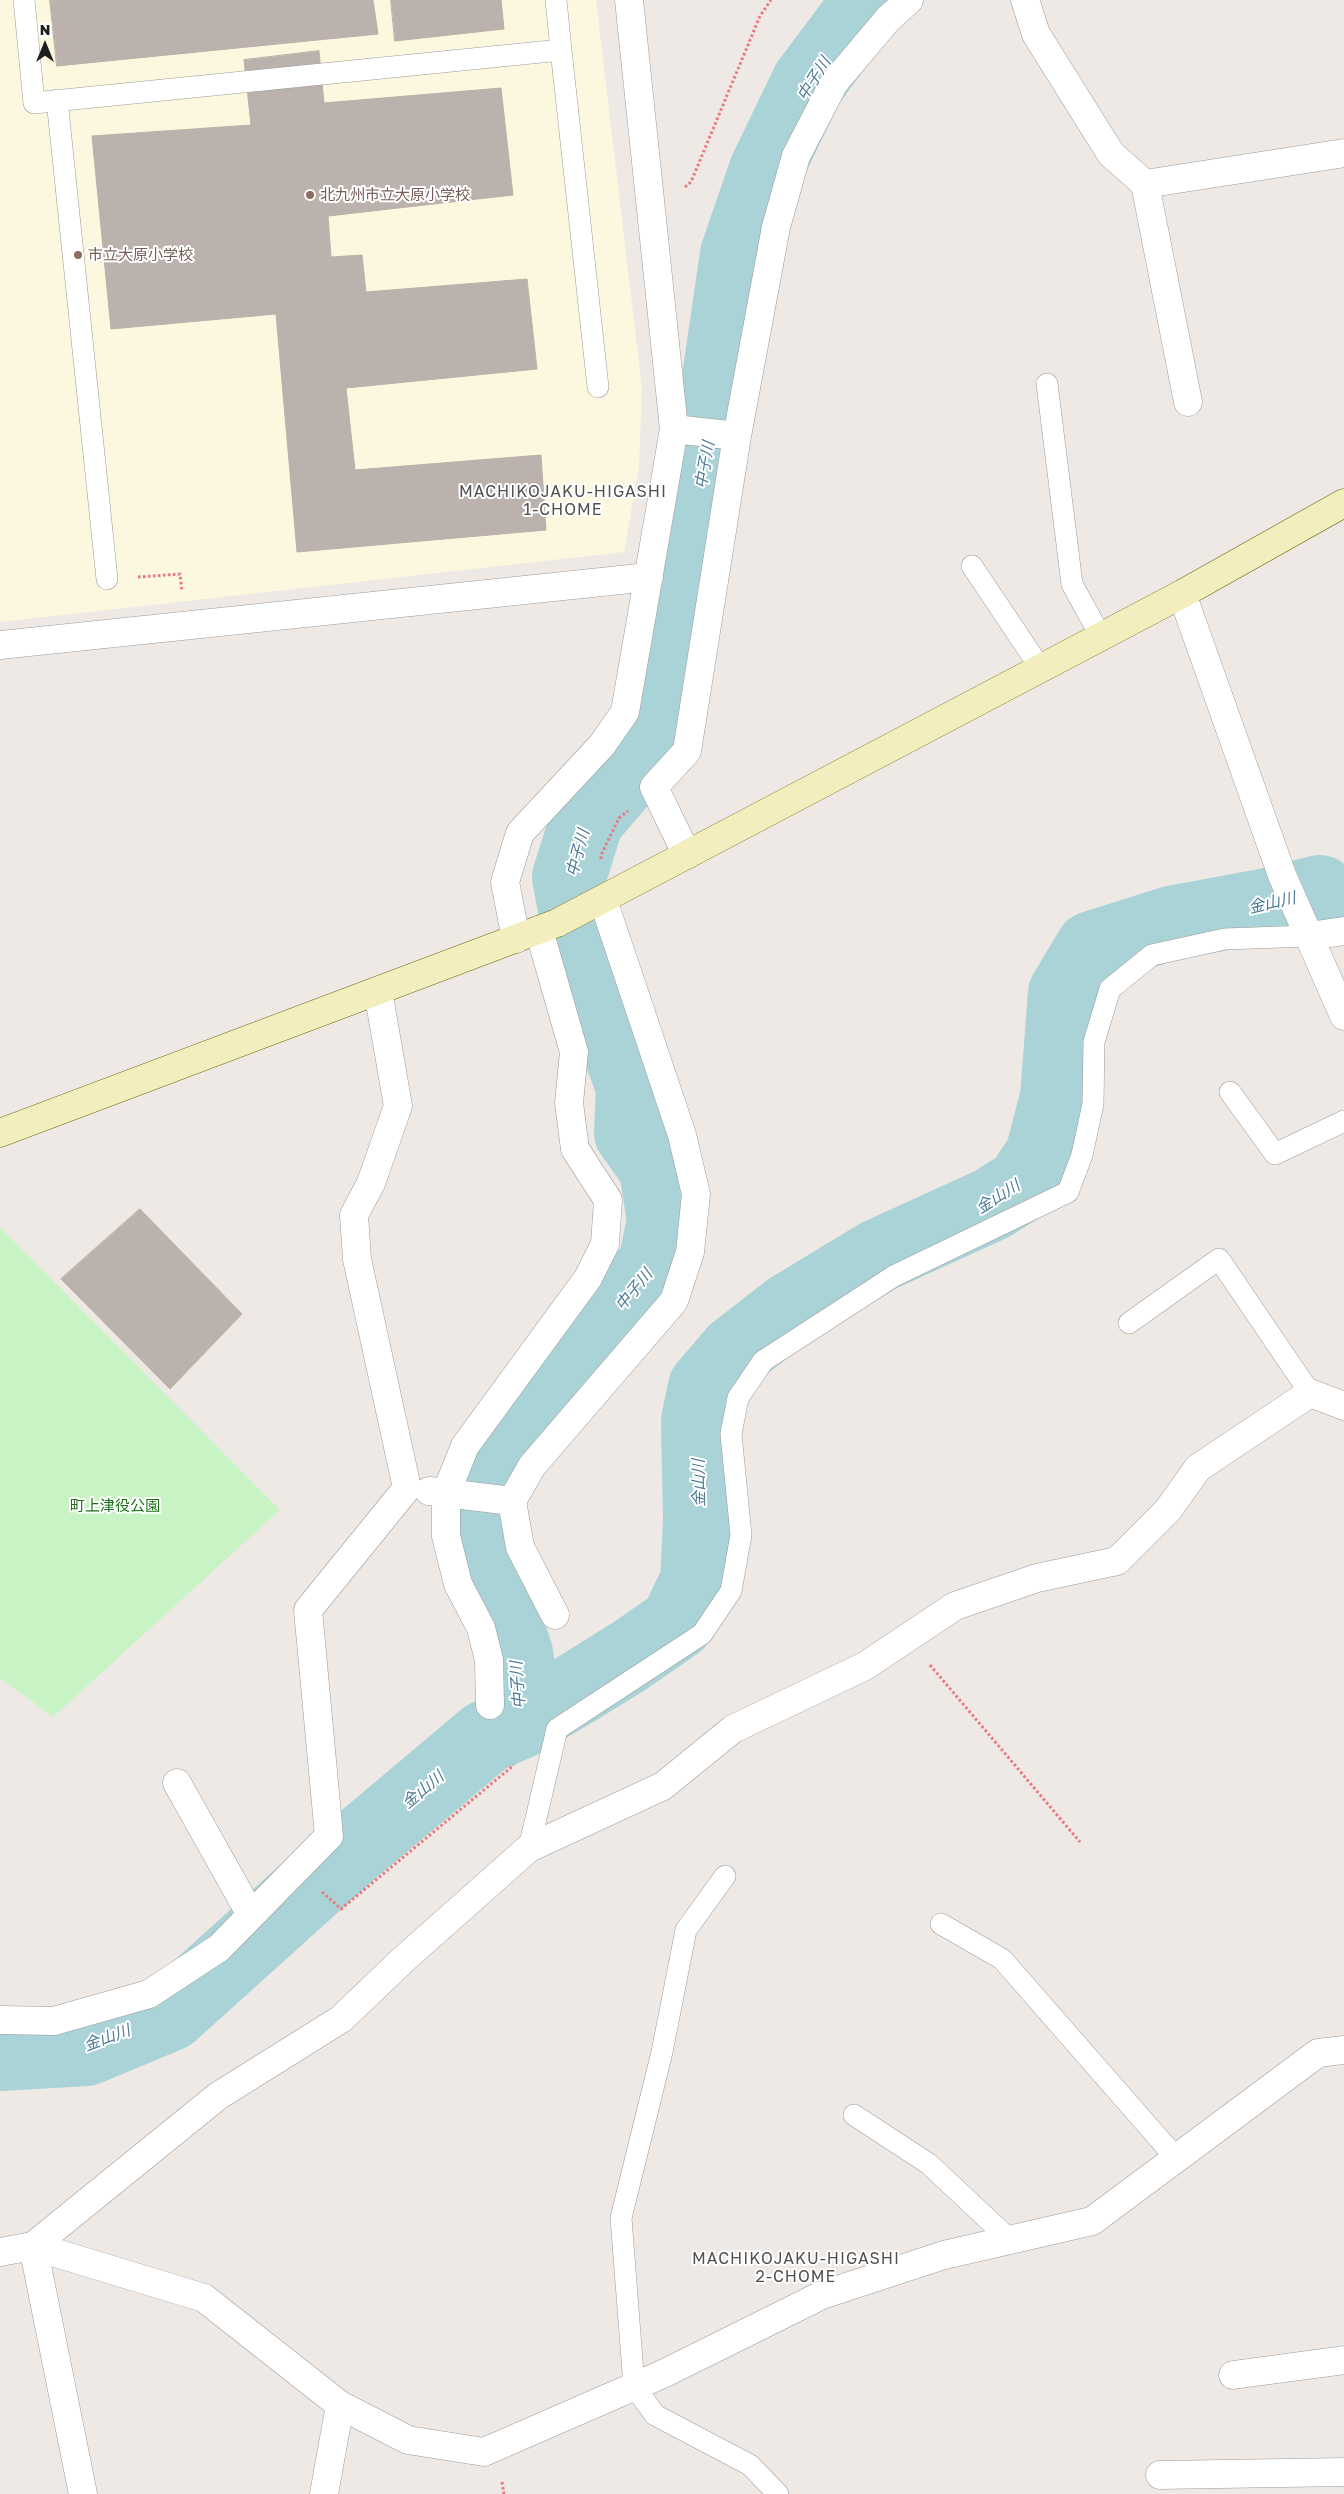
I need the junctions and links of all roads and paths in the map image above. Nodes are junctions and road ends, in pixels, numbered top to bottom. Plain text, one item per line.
1 (24, 0) edge
2 (556, 0) edge
3 (629, 0) edge
4 (771, 0) edge
5 (908, 0) edge
6 (1025, 0) edge
7 (561, 50) junction
8 (56, 100) junction
9 (1344, 153) edge
10 (1145, 184) junction
11 (652, 214) junction
12 (1047, 384) dead end
13 (598, 387) dead end
14 (1188, 402) dead end
15 (676, 429) junction
16 (737, 436) junction
17 (1344, 503) edge
18 (972, 566) dead end
19 (649, 577) junction
20 (107, 580) dead end
21 (1182, 594) junction
22 (1101, 637) junction
23 (0, 645) edge
24 (1041, 669) junction
25 (654, 787) junction
26 (687, 855) junction
27 (598, 903) junction
28 (537, 931) junction
29 (1344, 931) edge
30 (1309, 934) junction
31 (378, 991) junction
32 (1344, 1016) edge
33 (1230, 1092) dead end
34 (1344, 1121) edge
35 (0, 1133) edge
36 (1129, 1323) dead end
37 (1310, 1394) junction
38 (1344, 1406) edge
39 (407, 1488) junction
40 (455, 1495) junction
41 (507, 1501) junction
42 (555, 1614) dead end
43 (907, 1638) junction
44 (490, 1705) dead end
45 (556, 1729) junction
46 (177, 1783) dead end
47 (1080, 1842) dead end
48 (529, 1848) junction
49 (725, 1876) dead end
50 (341, 1909) dead end
51 (251, 1916) junction
52 (941, 1924) dead end
53 (0, 2020) edge
54 (1344, 2050) edge
55 (854, 2115) dead end
56 (1176, 2158) junction
57 (1010, 2240) junction
58 (33, 2246) junction
59 (0, 2252) edge
60 (1344, 2360) edge
61 (1232, 2375) dead end
62 (634, 2386) junction
63 (340, 2405) junction
64 (1344, 2472) edge
65 (1160, 2475) dead end
66 (83, 2494) edge
67 (324, 2494) edge
68 (778, 2494) edge

1 - 8 lane
2 - 7 lane
3 - 11 street
4 - 11 path
5 - 16 street
6 - 10 street
7 - 8 lane
7 - 13 lane
8 - 20 lane
9 - 10 street
10 - 14 street
11 - 15 street
12 - 22 lane
15 - 16 street
15 - 19 street
16 - 25 street
17 - 21 street
18 - 24 lane
19 - 23 street
19 - 28 street
21 - 22 street
21 - 30 street
22 - 24 street
24 - 26 street
25 - 26 street
25 - 27 path
26 - 27 street
27 - 28 street
27 - 41 street
28 - 31 street
28 - 40 street
29 - 30 street
30 - 32 street
30 - 45 lane
31 - 35 street
31 - 39 street
33 - 34 lane
36 - 37 lane
37 - 38 street
37 - 43 street
39 - 40 street
39 - 51 street
40 - 41 street
40 - 44 street
41 - 42 street
43 - 47 path
43 - 48 street
45 - 48 lane
45 - 50 path
46 - 51 street
48 - 58 street
49 - 62 lane
51 - 53 street
52 - 56 lane
54 - 56 street
55 - 57 lane
56 - 57 street
57 - 62 street
58 - 59 street
58 - 63 street
58 - 66 street
60 - 61 street
62 - 63 street
62 - 68 lane
63 - 67 street
64 - 65 street

